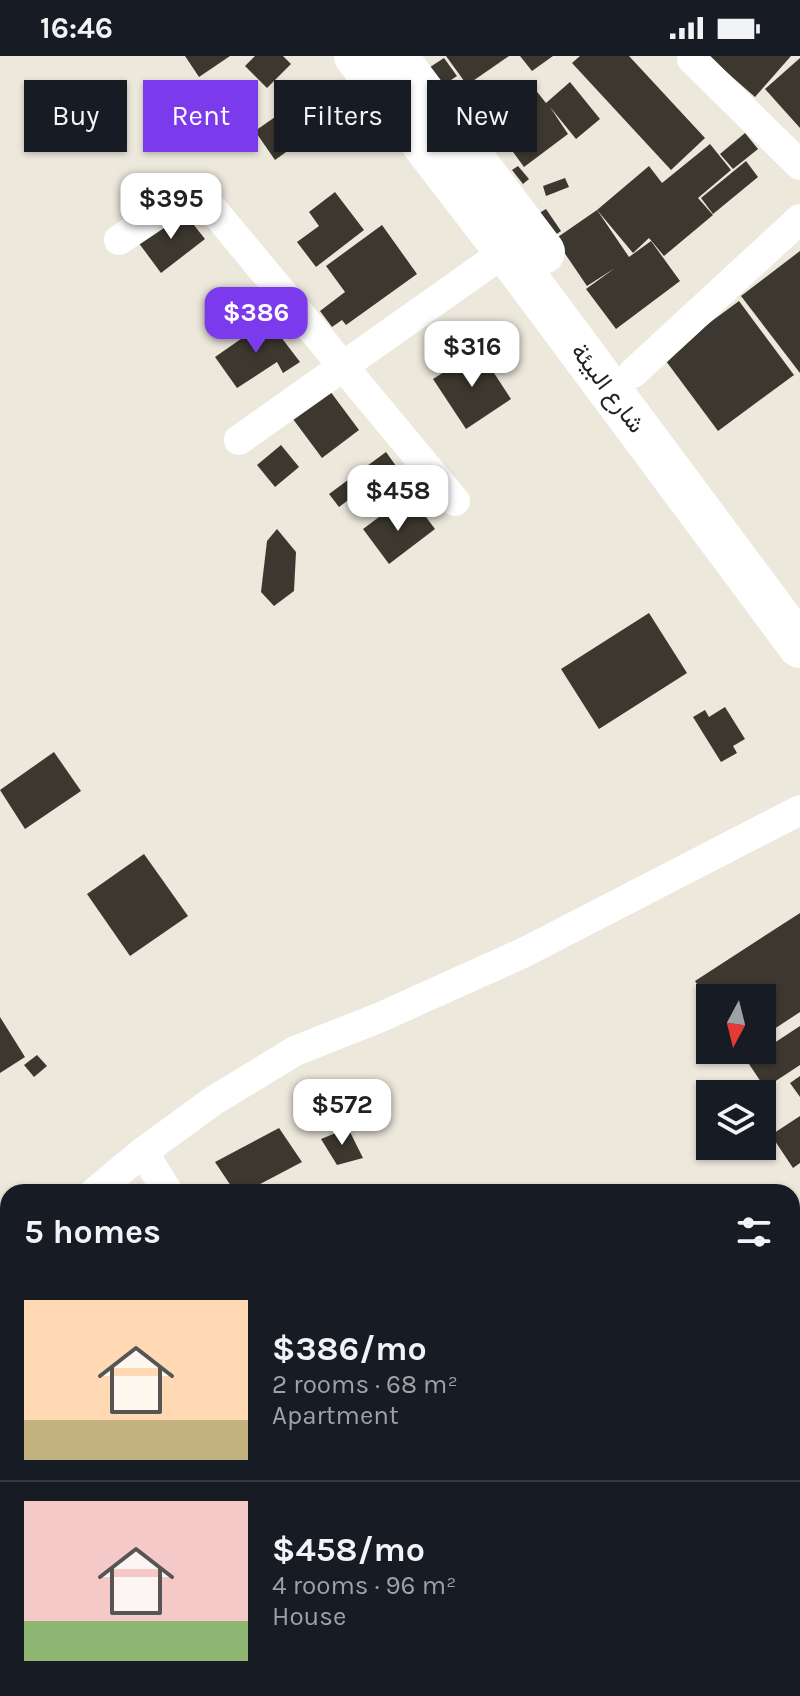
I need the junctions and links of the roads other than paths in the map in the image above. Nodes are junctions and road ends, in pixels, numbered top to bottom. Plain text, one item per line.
1 (356, 56) edge
2 (395, 56) edge
3 (692, 59) dead end
4 (800, 165) edge
5 (800, 219) edge
6 (119, 240) dead end
7 (506, 251) junction
8 (343, 366) junction
9 (633, 373) junction
10 (239, 440) dead end
11 (455, 501) dead end
12 (800, 597) edge
13 (800, 646) edge
14 (800, 810) edge
15 (143, 1152) junction
16 (105, 1184) edge
17 (163, 1184) edge

1 - 7 highway, شارع البيئة
2 - 9 highway, شارع البيئة
3 - 4 street
5 - 9 street
6 - 8 street
7 - 8 street
7 - 13 highway, شارع البيئة
8 - 10 street
8 - 11 street
9 - 12 highway, شارع البيئة
14 - 15 street
15 - 16 street
15 - 17 street

